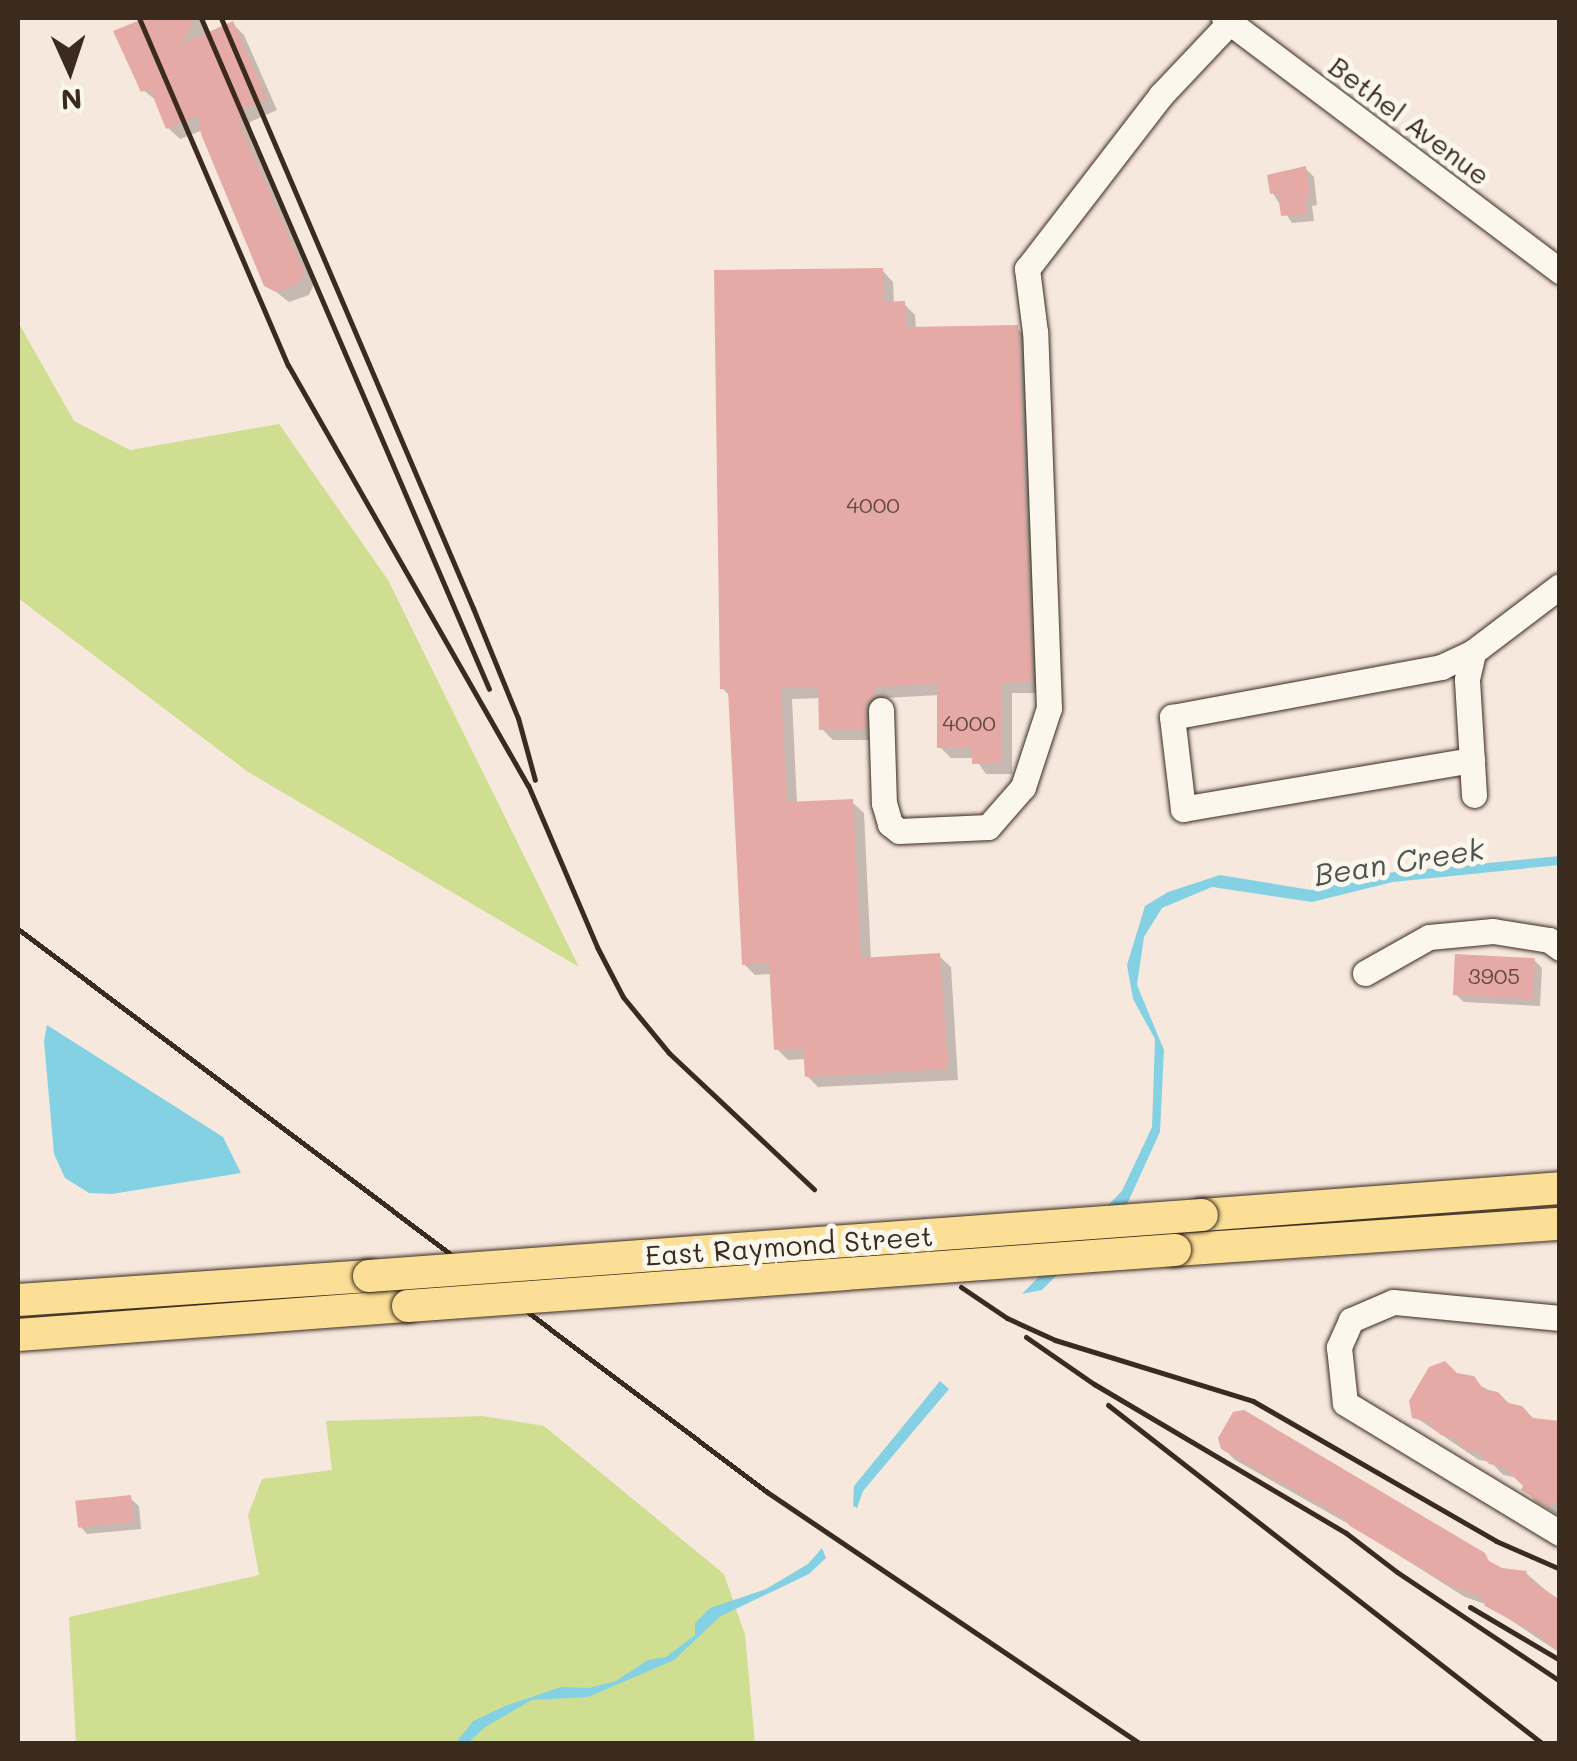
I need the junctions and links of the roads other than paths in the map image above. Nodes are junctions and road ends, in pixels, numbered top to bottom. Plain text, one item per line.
1 (1227, 20) edge
2 (1560, 271) edge
3 (1560, 586) edge
4 (1473, 652) junction
5 (881, 710) dead end
6 (1472, 760) junction
7 (1474, 795) dead end
8 (1560, 948) edge
9 (1364, 973) dead end
10 (1560, 1188) edge
11 (1560, 1224) edge
12 (18, 1300) edge
13 (1560, 1318) edge
14 (18, 1334) edge
15 (1560, 1534) edge

1 - 2 street, Bethel Avenue
1 - 5 street
3 - 4 street
4 - 6 street
4 - 6 street
6 - 7 street
8 - 9 street
10 - 12 main road, East Raymond Street, bridge
11 - 14 main road, East Raymond Street, bridge
13 - 15 street

